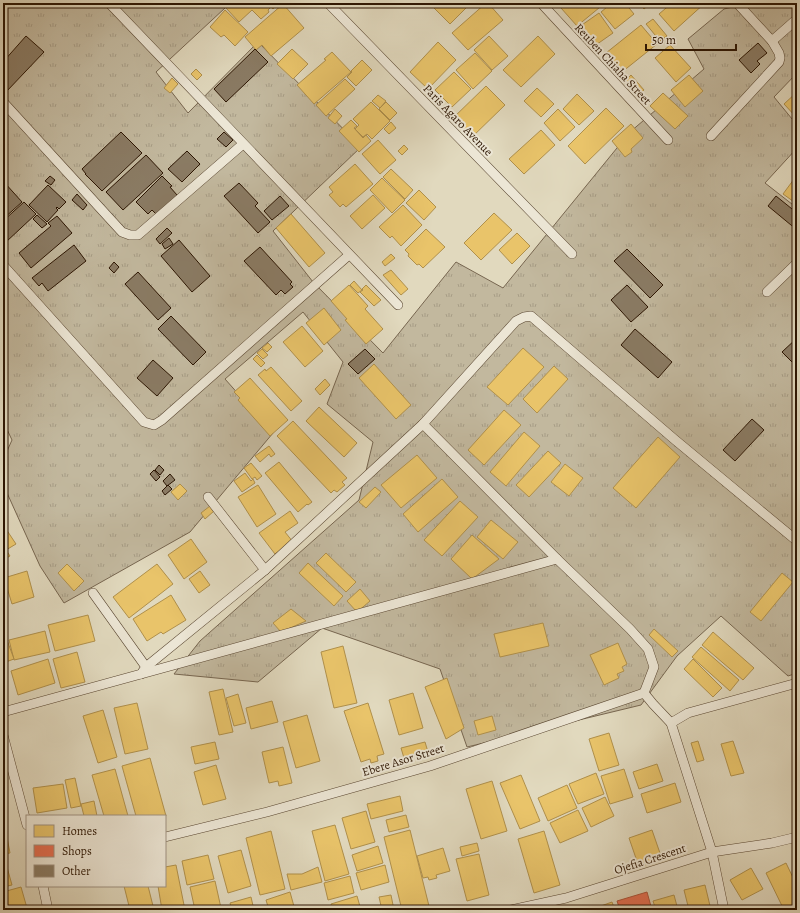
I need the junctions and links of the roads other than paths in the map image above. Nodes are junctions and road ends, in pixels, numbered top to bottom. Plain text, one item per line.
1 (109, 3) edge
2 (328, 3) edge
3 (541, 3) edge
4 (737, 3) edge
5 (797, 19) edge
6 (772, 41) junction
7 (3, 102) edge
8 (711, 136) dead end
9 (668, 140) dead end
10 (243, 144) junction
11 (572, 254) dead end
12 (349, 255) junction
13 (797, 263) edge
14 (3, 265) edge
15 (767, 292) dead end
16 (398, 305) dead end
17 (423, 424) junction
18 (208, 497) dead end
19 (797, 541) edge
20 (557, 559) junction
21 (265, 570) junction
22 (93, 593) dead end
23 (144, 670) junction
24 (797, 683) edge
25 (644, 693) junction
26 (3, 712) edge
27 (671, 723) junction
28 (3, 735) edge
29 (26, 821) edge
30 (166, 837) edge
31 (797, 837) edge
32 (712, 852) junction
33 (43, 887) edge
34 (48, 910) edge
35 (511, 910) edge
36 (724, 910) edge

1 - 10 street
2 - 11 street, Paris Agaro Avenue
3 - 9 street, Reuben Chiaha Street
4 - 6 street
5 - 6 street
6 - 8 street
7 - 10 street
10 - 12 street
12 - 14 street
12 - 16 street
13 - 15 street
17 - 19 street
17 - 20 street
17 - 21 street
18 - 21 street
20 - 23 street
20 - 25 street
21 - 23 street
22 - 23 street
23 - 26 street
24 - 27 street
25 - 27 street
25 - 30 street, Ebere Asor Street
27 - 32 street
28 - 29 street
31 - 32 street, Ojefia Crescent
32 - 35 street, Ojefia Crescent
32 - 36 street
33 - 34 street

